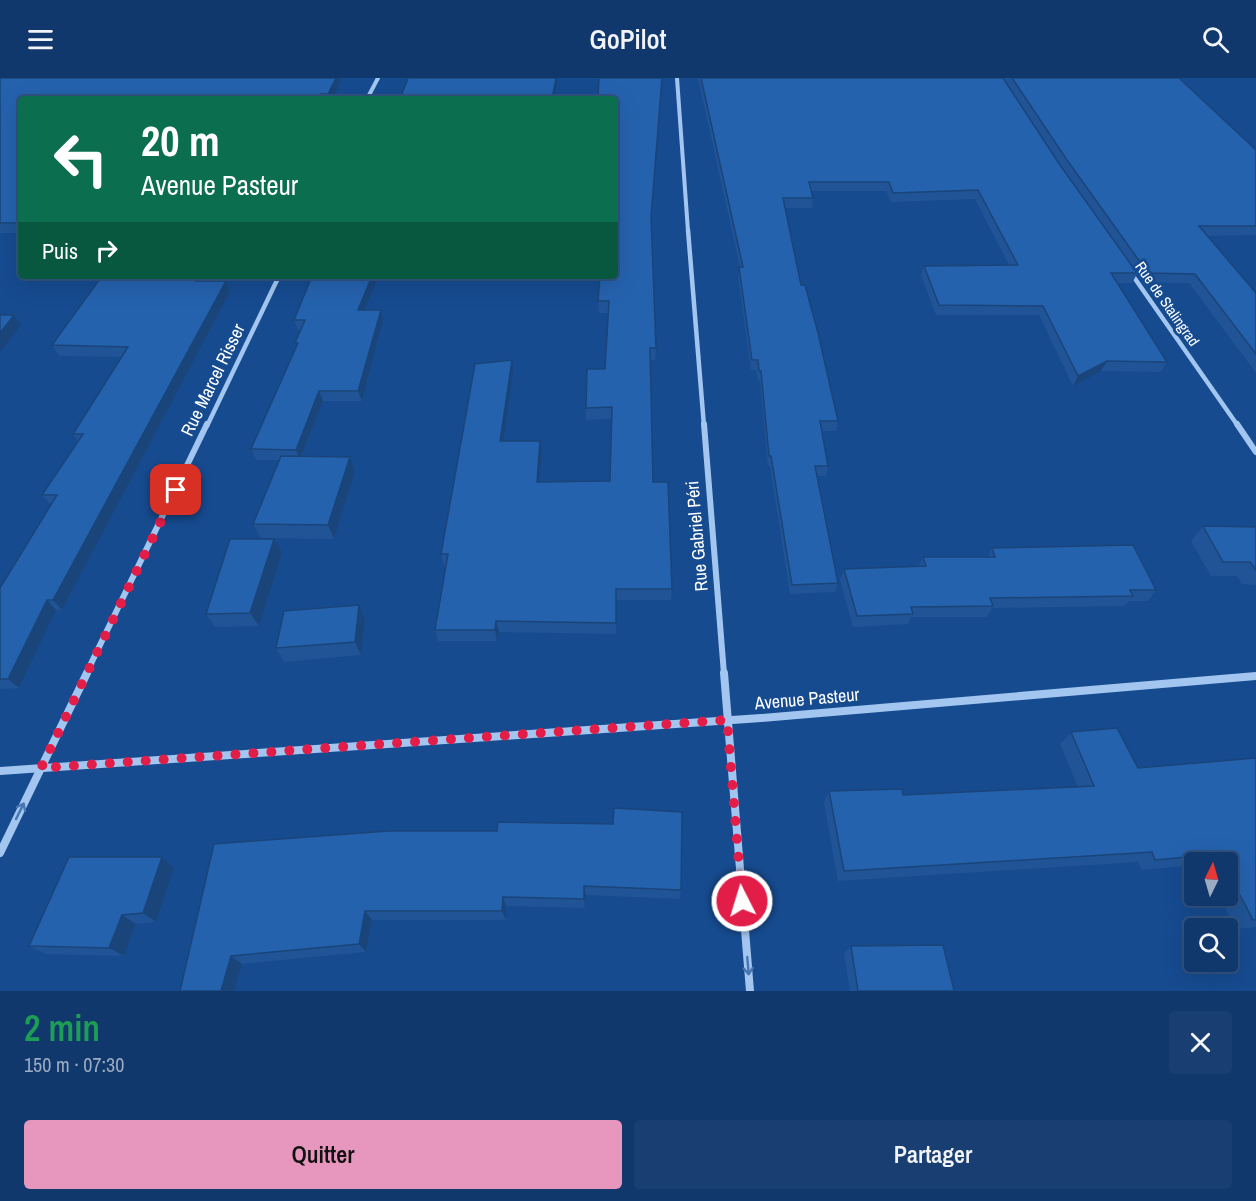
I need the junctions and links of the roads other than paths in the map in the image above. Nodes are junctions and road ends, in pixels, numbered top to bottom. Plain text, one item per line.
1 (378, 78) edge
2 (677, 78) edge
3 (369, 96) edge
4 (1127, 268) edge
5 (278, 279) edge
6 (1256, 452) edge
7 (1256, 676) edge
8 (727, 720) junction
9 (41, 768) junction
10 (0, 771) edge
11 (0, 853) edge
12 (750, 991) edge

1 - 3 street
2 - 8 street, Rue Gabriel Péri
4 - 6 street, Rue de Stalingrad
5 - 9 street, Rue Marcel Risser
7 - 8 street, Avenue Pasteur
8 - 9 street, Avenue Pasteur
8 -> 12 street, Rue Gabriel Péri
9 - 10 street, Avenue Pasteur
11 -> 9 street, Rue Marcel Risser

